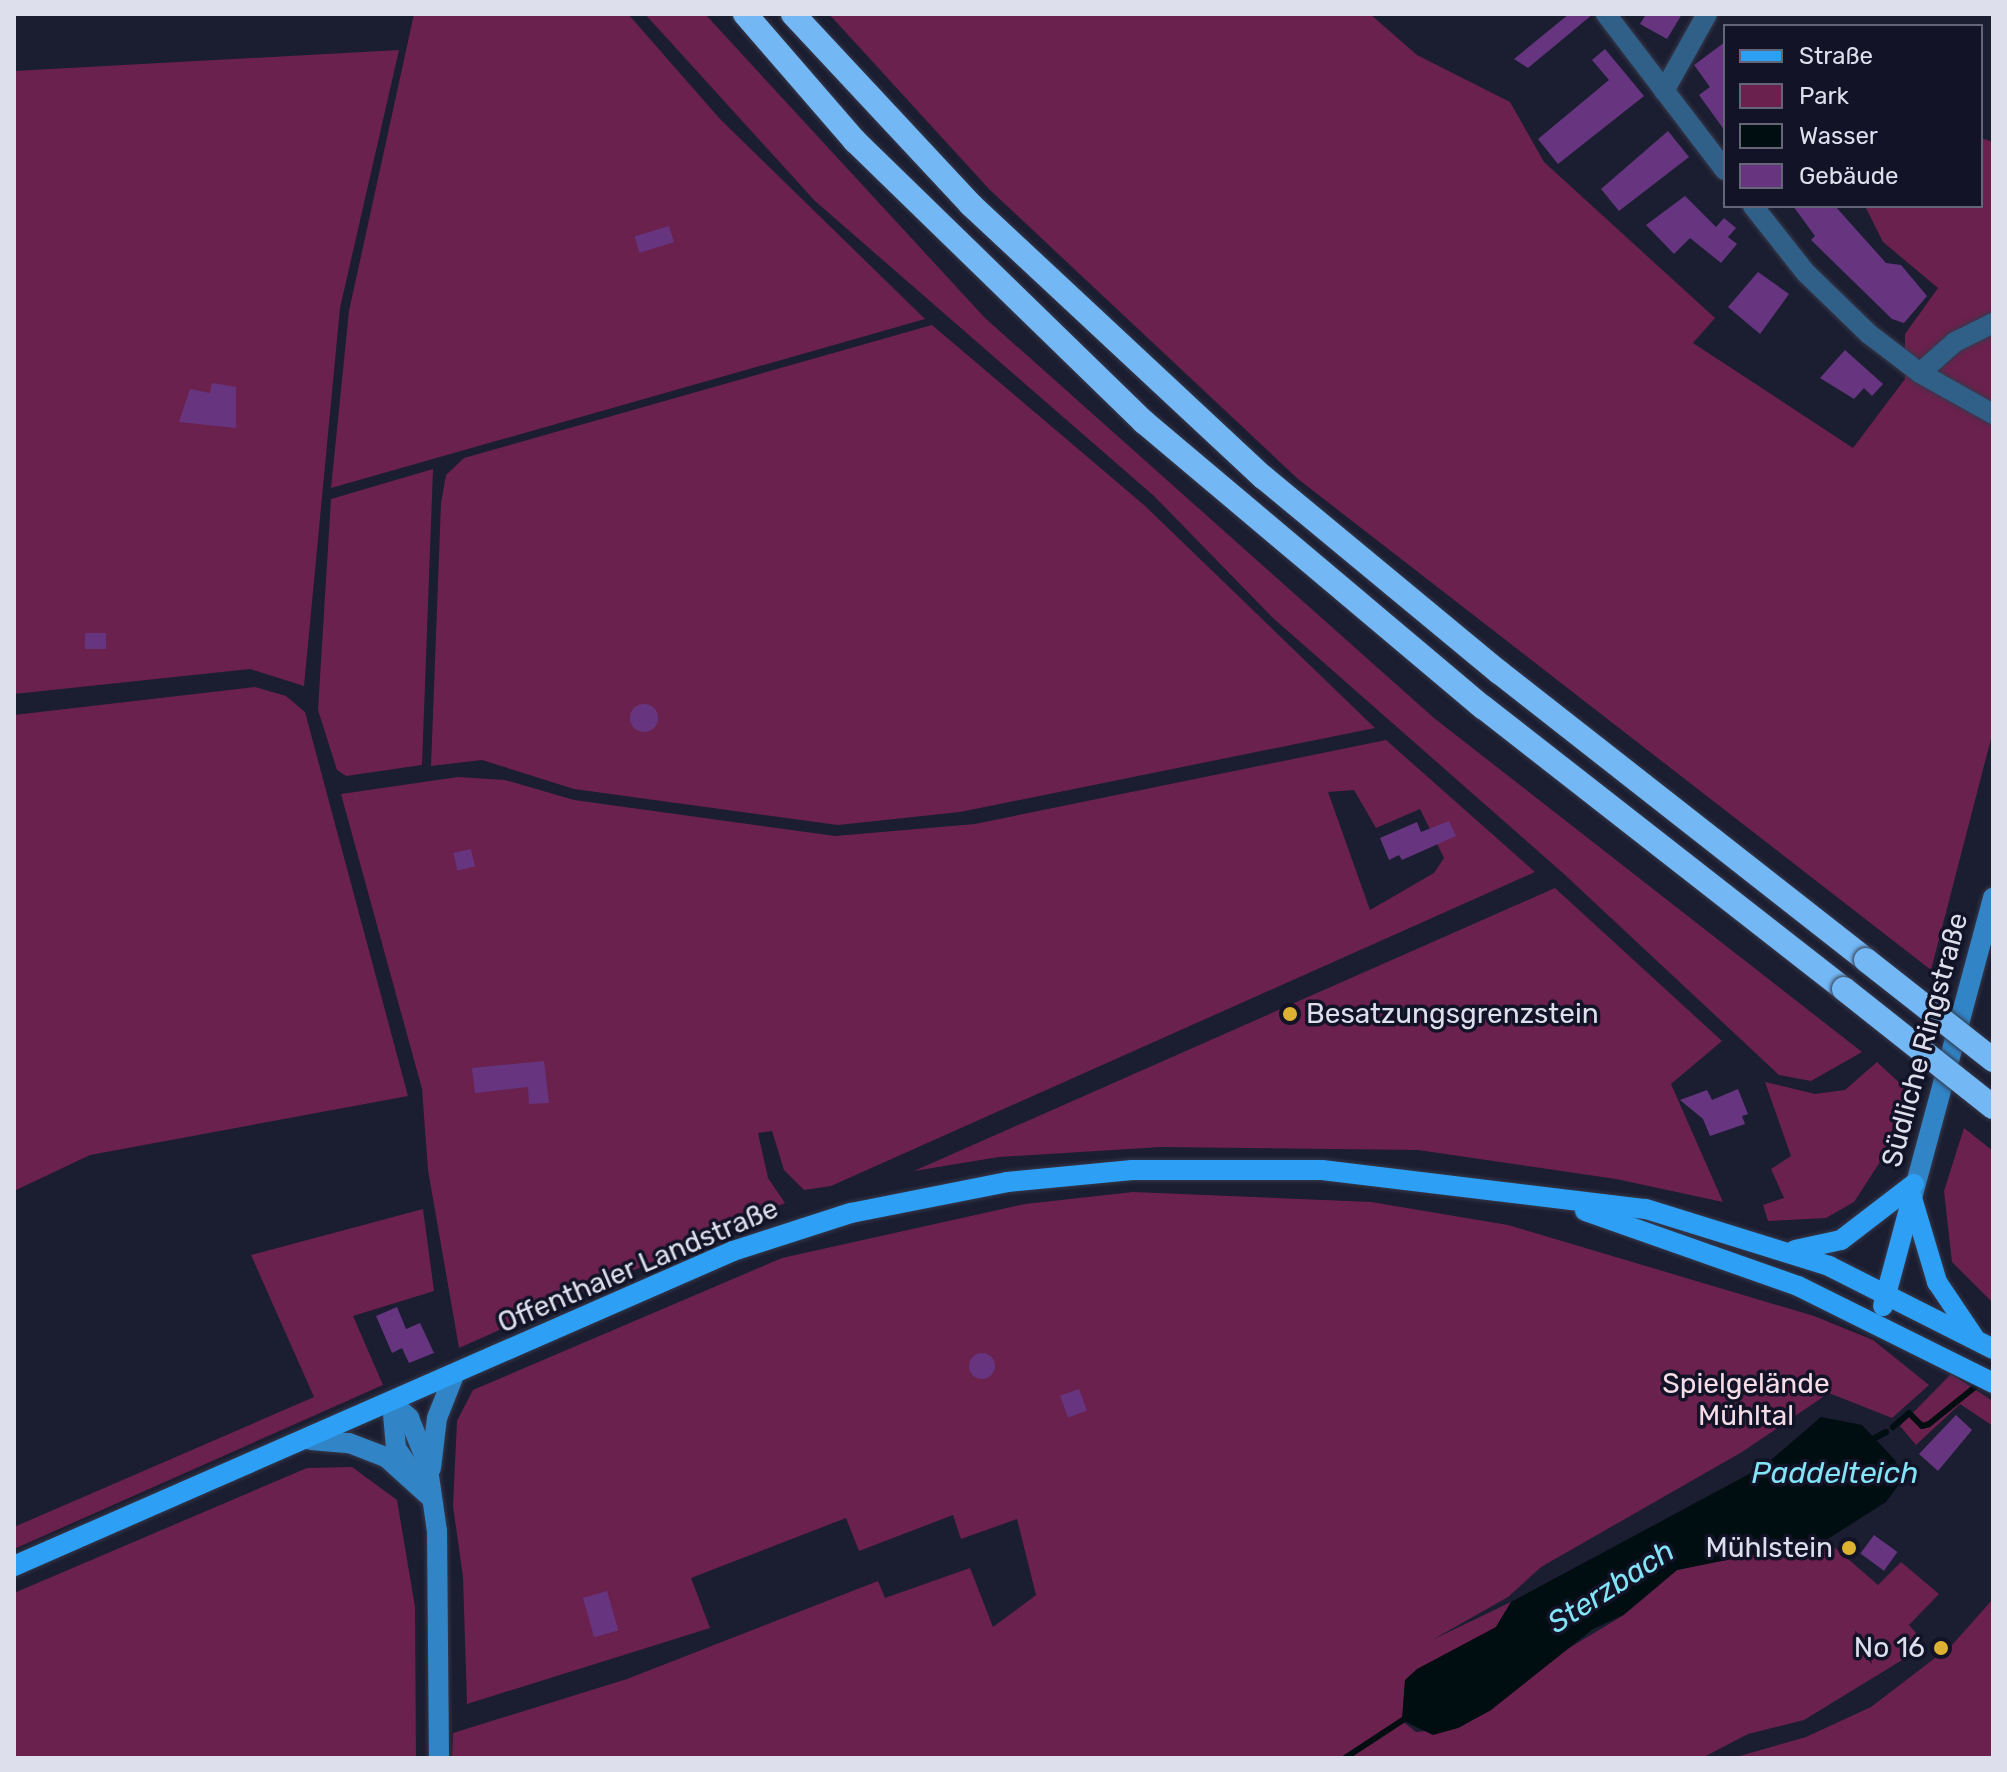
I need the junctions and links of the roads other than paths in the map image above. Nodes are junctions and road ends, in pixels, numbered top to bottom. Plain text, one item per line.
1 (745, 14) edge
2 (793, 14) edge
3 (1606, 14) edge
4 (1707, 14) edge
5 (1664, 91) junction
6 (1723, 167) edge
7 (1755, 208) edge
8 (1993, 323) edge
9 (1920, 373) junction
10 (1993, 414) edge
11 (1993, 898) edge
12 (1993, 1060) edge
13 (1993, 1107) edge
14 (1913, 1191) junction
15 (1560, 1202) junction
16 (1789, 1251) junction
17 (1886, 1294) junction
18 (1879, 1322) junction
19 (1985, 1345) edge
20 (454, 1375) junction
21 (1993, 1383) edge
22 (392, 1403) junction
23 (311, 1440) junction
24 (429, 1496) junction
25 (14, 1566) edge
26 (439, 1758) edge

1 - 13 highway, bridge
2 - 12 highway, bridge
3 - 5 street
4 - 5 street
5 - 6 street
7 - 9 street
8 - 9 street
9 - 10 street
11 - 14 street, Südliche Ringstraße
14 - 16 main road
14 - 17 main road
14 - 19 main road
15 - 16 main road, Offenthaler Landstraße
15 - 18 main road, Offenthaler Landstraße
15 - 20 main road, Offenthaler Landstraße
16 - 17 main road, Offenthaler Landstraße
17 - 18 main road
17 - 19 main road, Offenthaler Landstraße
18 - 21 main road, Offenthaler Landstraße
20 - 22 main road, Offenthaler Landstraße
20 - 24 street
22 - 23 main road, Offenthaler Landstraße
22 - 24 street
23 - 24 street
23 - 25 main road, Offenthaler Landstraße
24 - 26 street

